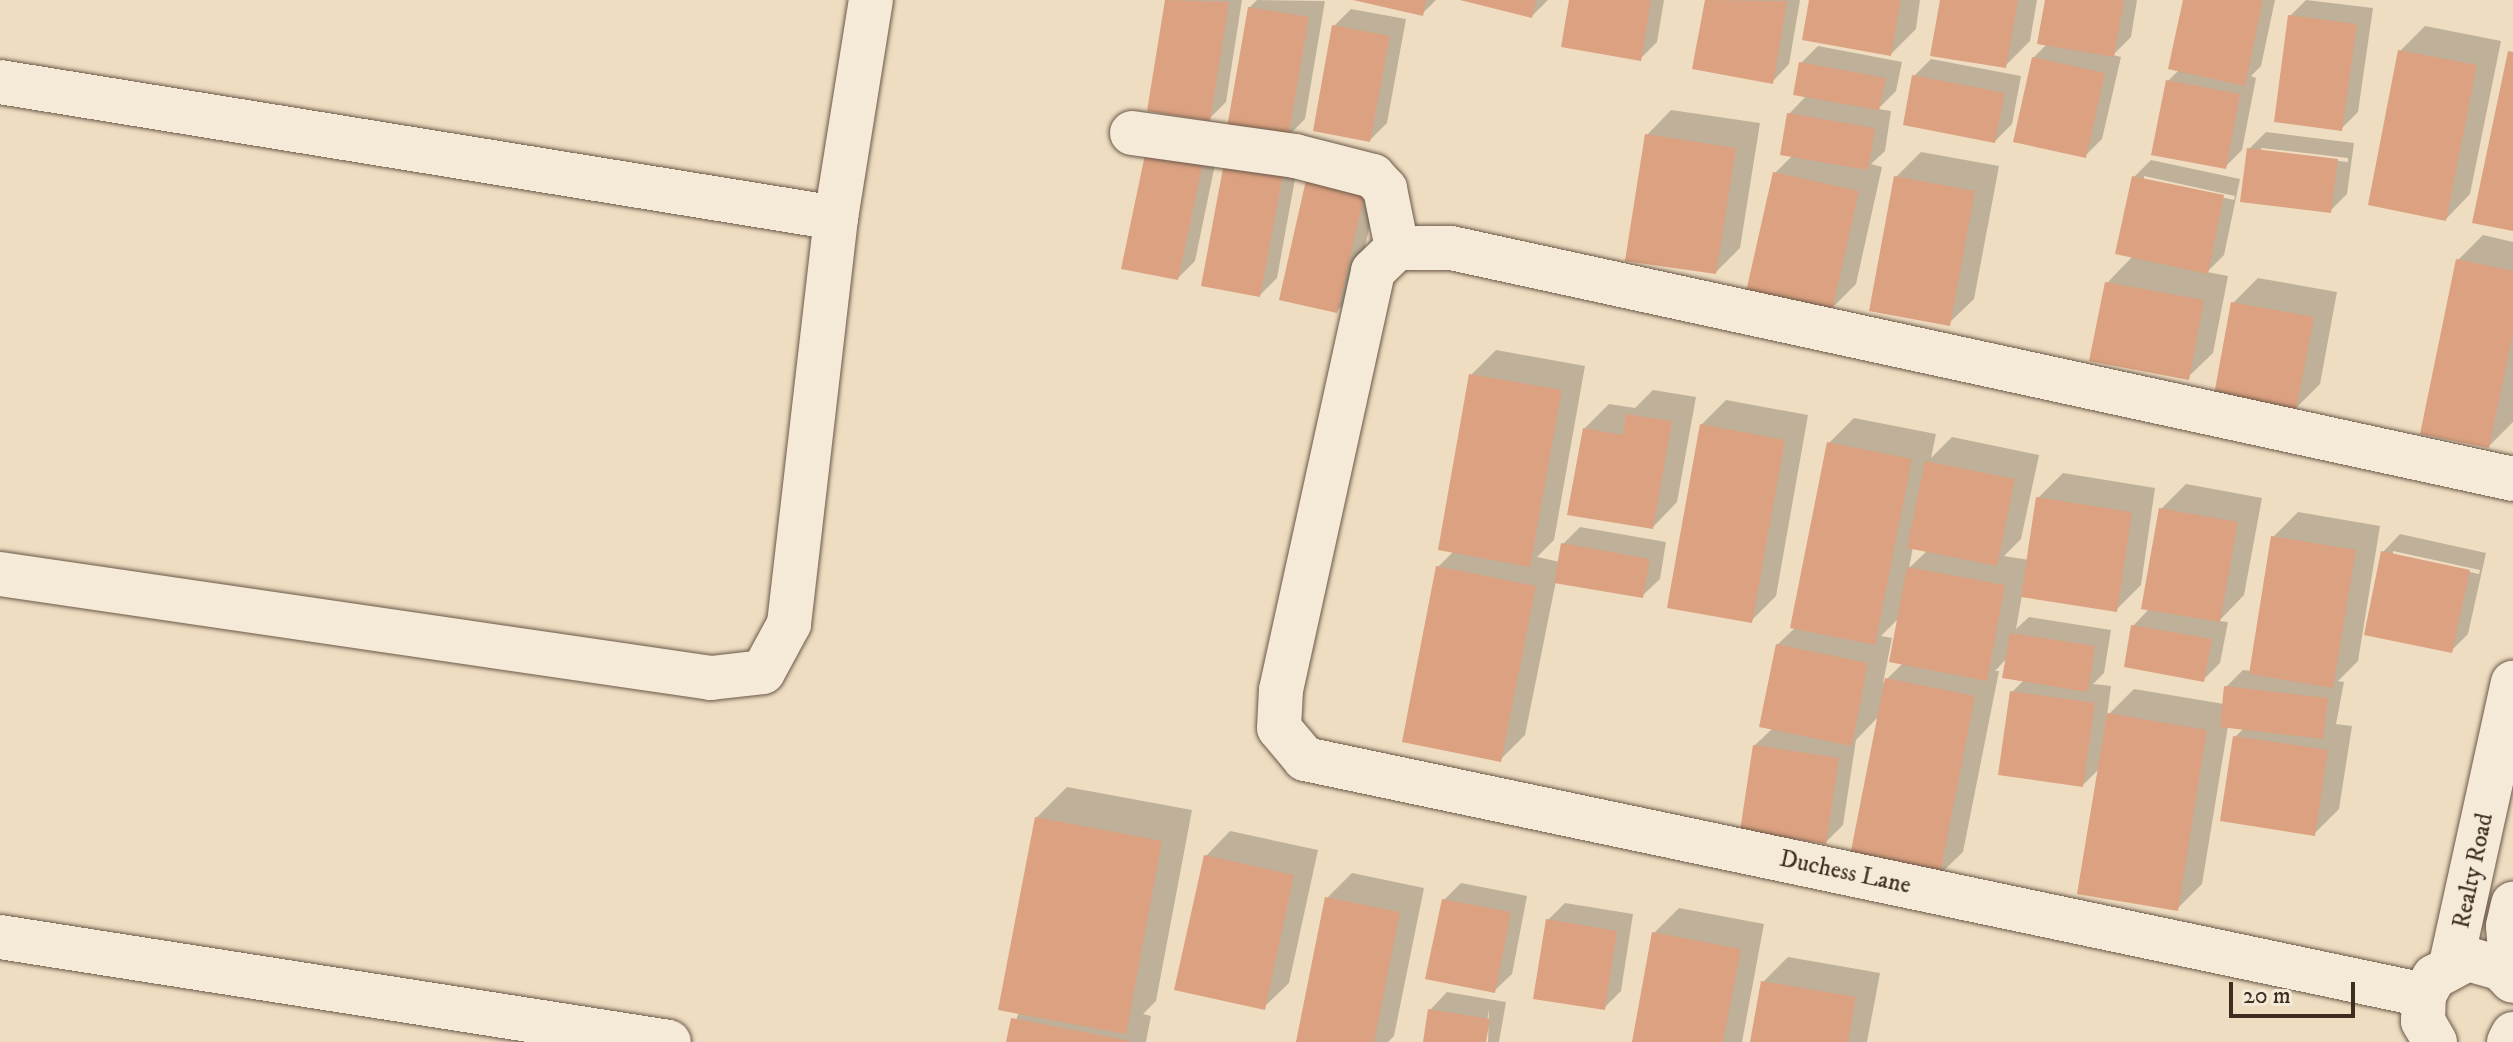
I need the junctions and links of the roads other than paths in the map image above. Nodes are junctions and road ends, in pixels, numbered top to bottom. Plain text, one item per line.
1 (871, 0) edge
2 (0, 82) edge
3 (1132, 133) dead end
4 (836, 218) junction
5 (1397, 248) junction
6 (2513, 479) edge
7 (0, 574) edge
8 (2513, 683) edge
9 (2513, 904) edge
10 (0, 937) edge
11 (2438, 979) junction
12 (2513, 981) edge
13 (2513, 1034) edge
14 (669, 1042) edge
15 (2435, 1042) edge
16 (2509, 1042) edge

1 - 4 street
2 - 4 street
3 - 5 street
4 - 7 street
5 - 6 street
5 - 11 street, Duchess Lane
8 - 11 street, Realty Road
9 - 12 street, Realty Road
10 - 14 street
11 - 12 street, Duchess Lane
11 - 15 street
13 - 16 street

